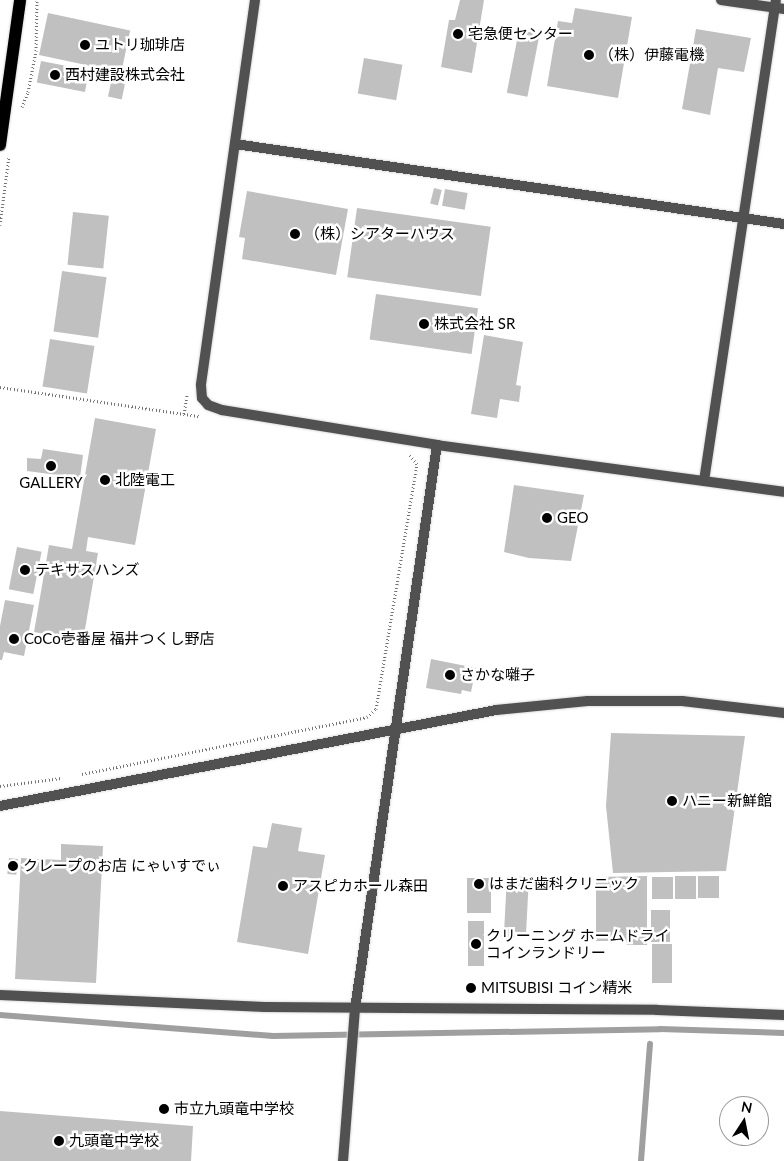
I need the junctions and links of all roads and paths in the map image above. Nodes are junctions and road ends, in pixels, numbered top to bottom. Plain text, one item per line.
1 (20, 0) edge
2 (255, 0) edge
3 (721, 0) edge
4 (778, 6) edge
5 (235, 144) junction
6 (0, 145) edge
7 (744, 218) junction
8 (784, 224) edge
9 (0, 387) edge
10 (203, 417) dead end
11 (437, 445) junction
12 (406, 451) dead end
13 (704, 481) junction
14 (784, 492) edge
15 (784, 714) edge
16 (394, 731) junction
17 (81, 774) dead end
18 (62, 778) dead end
19 (0, 786) edge
20 (0, 806) edge
21 (0, 995) edge
22 (355, 1009) junction
23 (784, 1015) edge
24 (343, 1161) edge

1 - 6 main road
2 - 5 street
3 - 4 street
4 - 7 street
5 - 7 street
5 - 11 street
7 - 8 street
7 - 13 street
9 - 10 path
11 - 13 street
11 - 16 street
12 - 17 path
13 - 14 street
15 - 16 street
16 - 20 street
16 - 22 street
18 - 19 path
21 - 22 street
22 - 23 street
22 - 24 street

